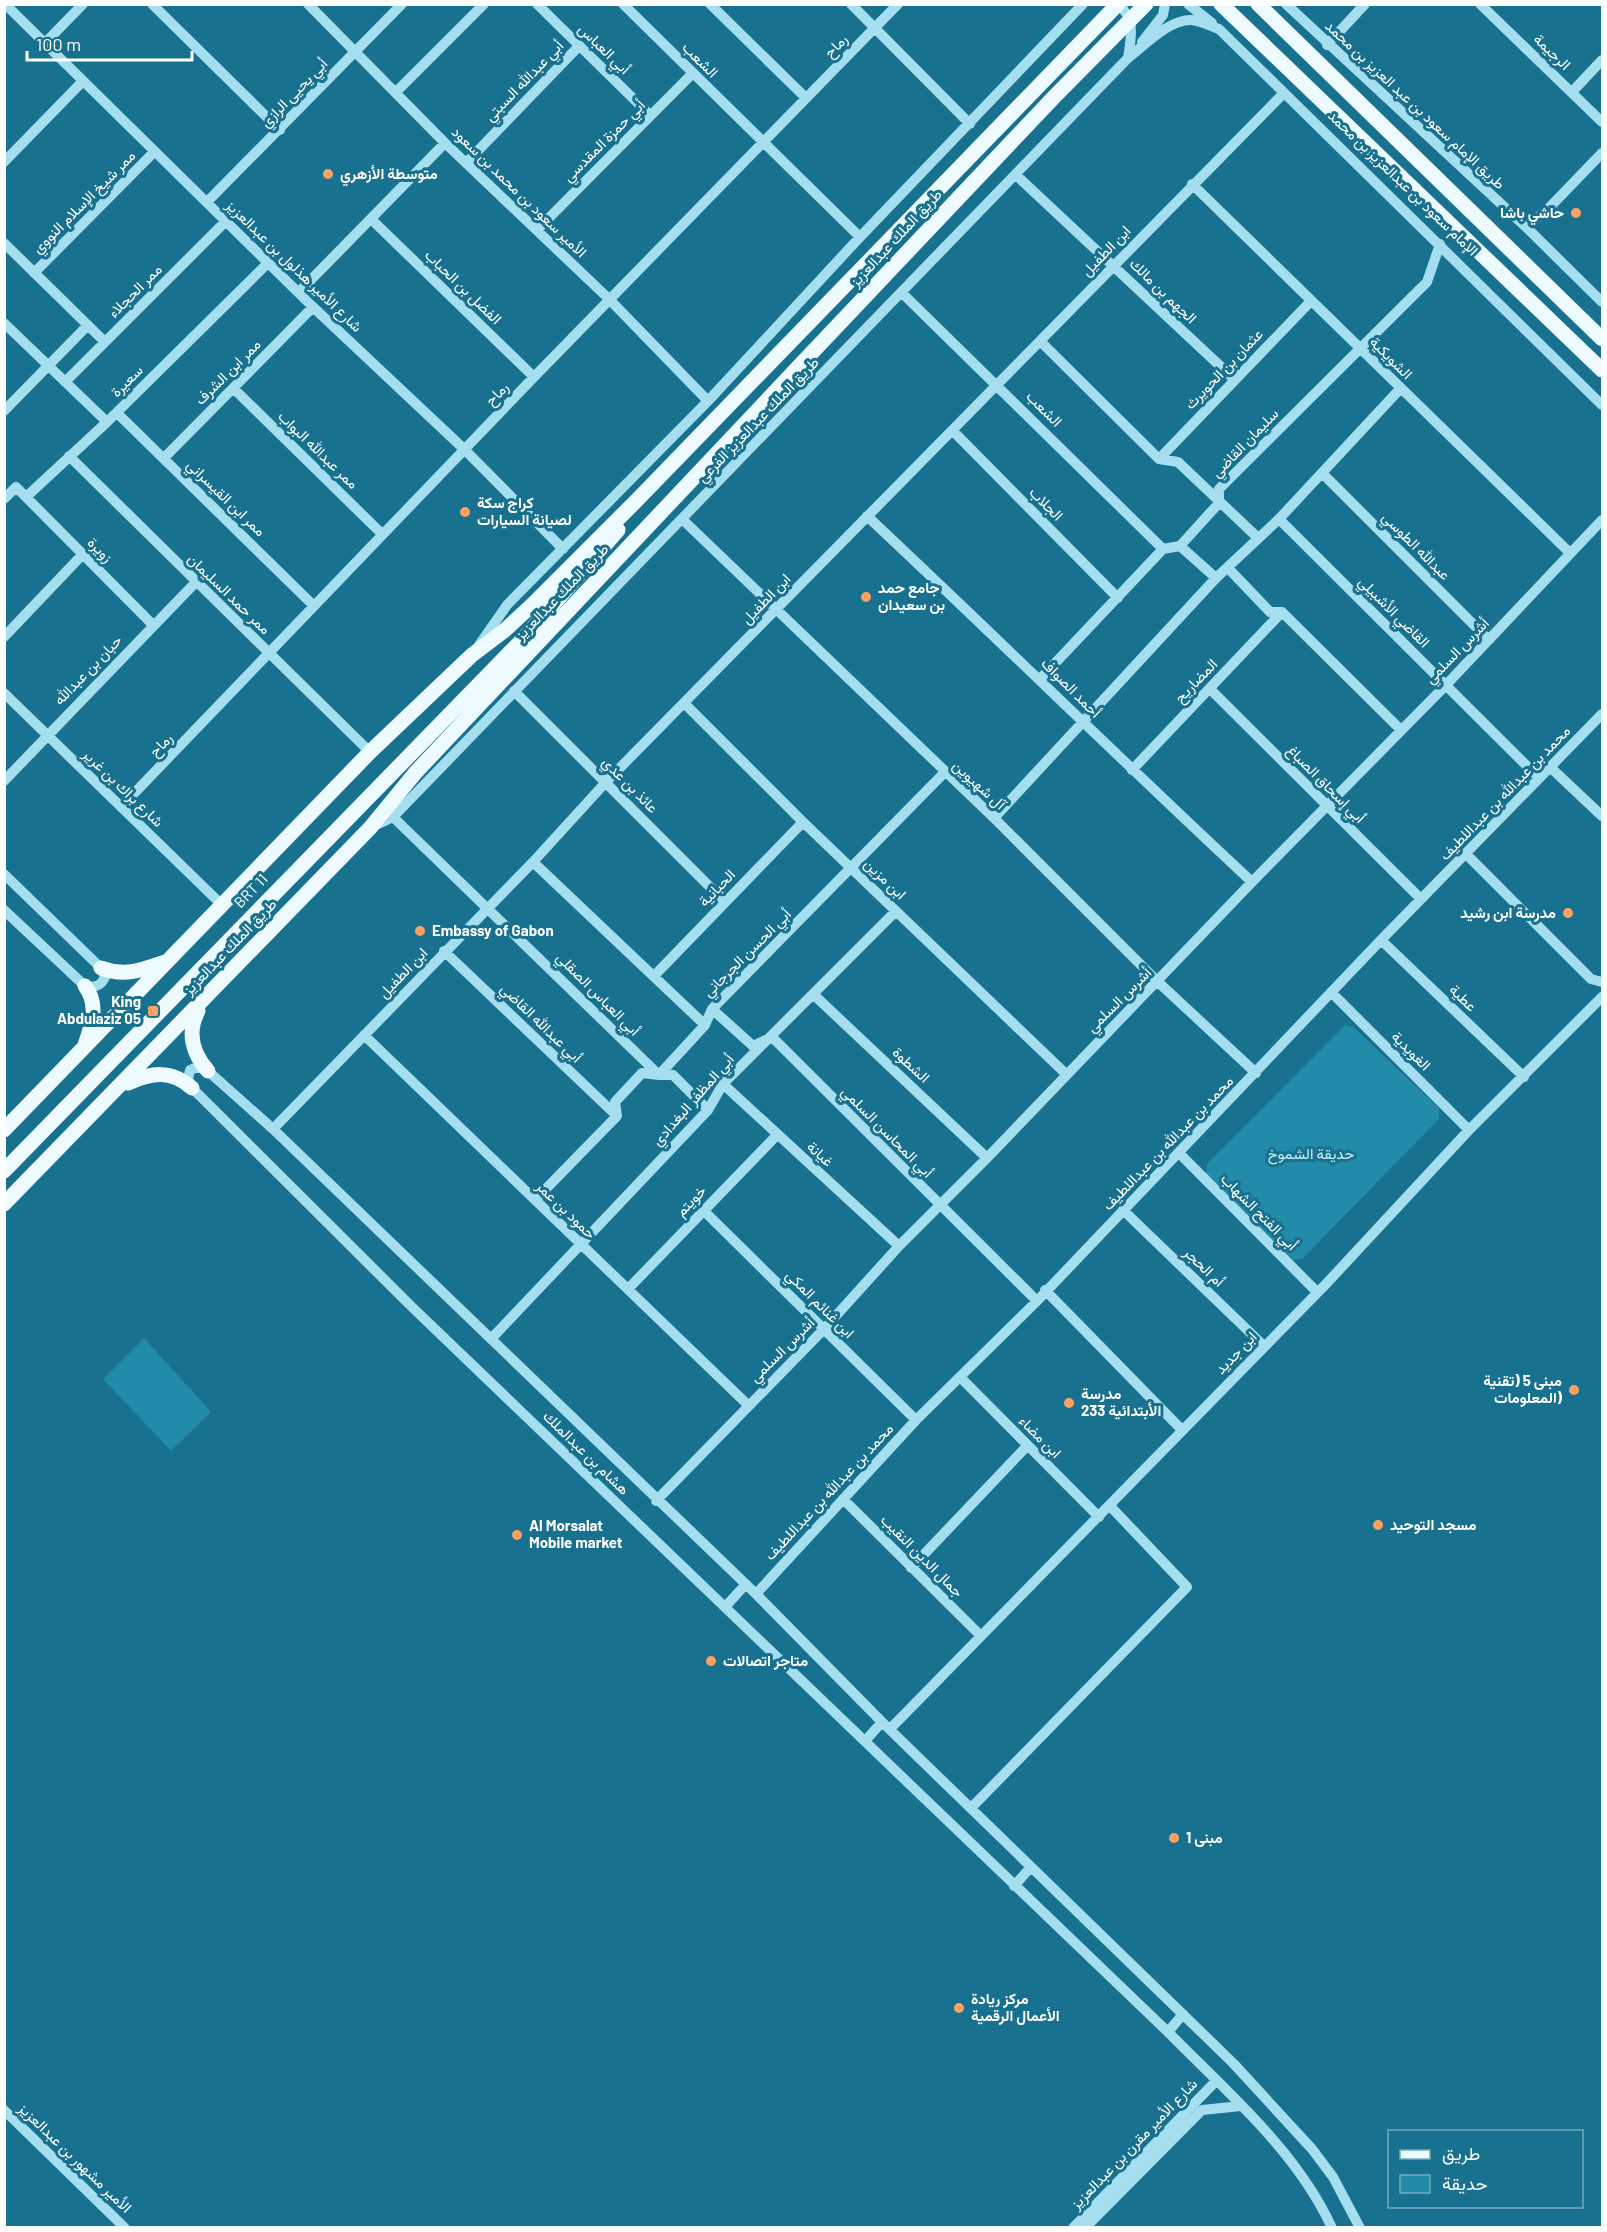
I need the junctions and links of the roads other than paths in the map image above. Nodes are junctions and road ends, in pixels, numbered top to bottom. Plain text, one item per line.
1 (83, 4) edge
2 (152, 4) edge
3 (402, 4) edge
4 (484, 4) edge
5 (537, 4) edge
6 (623, 4) edge
7 (710, 4) edge
8 (851, 4) edge
9 (898, 4) edge
10 (1084, 4) edge
11 (1093, 4) edge
12 (1118, 4) edge
13 (1146, 4) edge
14 (1165, 4) edge
15 (1188, 4) edge
16 (1198, 4) edge
17 (1221, 4) edge
18 (1258, 4) edge
19 (1286, 4) edge
20 (1365, 4) edge
21 (1480, 4) edge
22 (309, 5) edge
23 (7, 10) edge
24 (1074, 13) junction
25 (874, 28) junction
26 (1219, 29) junction
27 (1165, 30) joint
28 (45, 43) junction
29 (1327, 45) junction
30 (579, 46) junction
31 (355, 52) junction
32 (1128, 58) junction
33 (1602, 60) edge
34 (692, 74) junction
35 (83, 81) junction
36 (396, 92) junction
37 (1572, 92) junction
38 (1284, 93) junction
39 (806, 99) junction
40 (650, 115) junction
41 (1602, 122) edge
42 (970, 124) junction
43 (280, 130) junction
44 (445, 143) junction
45 (763, 144) junction
46 (154, 152) junction
47 (1602, 153) edge
48 (4, 162) edge
49 (466, 163) junction
50 (1017, 176) junction
51 (1192, 184) junction
52 (207, 202) junction
53 (372, 219) junction
54 (226, 221) junction
55 (1526, 227) junction
56 (537, 230) junction
57 (860, 237) junction
58 (4, 243) edge
59 (1440, 244) junction
60 (268, 263) junction
61 (1113, 264) junction
62 (34, 273) junction
63 (298, 292) junction
64 (902, 293) junction
65 (609, 299) junction
66 (1311, 301) junction
67 (1602, 302) edge
68 (313, 307) junction
69 (4, 322) edge
70 (88, 325) junction
71 (1561, 330) junction
72 (1602, 339) edge
73 (105, 342) junction
74 (1041, 342) junction
75 (1360, 347) junction
76 (50, 366) junction
77 (1602, 370) edge
78 (534, 377) junction
79 (1602, 378) edge
80 (1234, 380) junction
81 (65, 382) junction
82 (998, 384) junction
83 (233, 388) junction
84 (1400, 389) junction
85 (708, 401) junction
86 (1602, 405) edge
87 (5, 411) edge
88 (117, 413) junction
89 (107, 422) junction
90 (953, 431) junction
91 (465, 449) junction
92 (69, 456) junction
93 (164, 458) junction
94 (1159, 459) junction
95 (1322, 473) junction
96 (26, 497) junction
97 (4, 499) edge
98 (638, 499) junction
99 (1219, 503) junction
100 (867, 516) junction
101 (1279, 519) junction
102 (683, 520) junction
103 (1602, 520) edge
104 (382, 534) junction
105 (1257, 537) junction
106 (1180, 546) junction
107 (563, 549) junction
108 (1163, 549) junction
109 (1570, 553) junction
110 (83, 554) junction
111 (615, 563) junction
112 (1228, 568) junction
113 (1216, 578) junction
114 (196, 582) junction
115 (1118, 598) junction
116 (313, 605) junction
117 (775, 611) junction
118 (1282, 612) junction
119 (153, 625) junction
120 (4, 637) edge
121 (524, 638) junction
122 (1489, 640) junction
123 (269, 654) junction
124 (472, 655) junction
125 (1041, 678) junction
126 (1446, 685) junction
127 (1210, 689) junction
128 (514, 691) junction
129 (4, 693) edge
130 (685, 704) junction
131 (1602, 714) edge
132 (1084, 722) junction
133 (1401, 730) junction
134 (46, 736) junction
135 (370, 752) junction
136 (1550, 767) junction
137 (1132, 770) junction
138 (944, 773) junction
139 (1539, 778) junction
140 (4, 781) edge
141 (606, 782) junction
142 (121, 807) junction
143 (1327, 807) junction
144 (1602, 816) edge
145 (393, 817) junction
146 (994, 818) junction
147 (803, 822) junction
148 (370, 828) junction
149 (1467, 855) junction
150 (533, 862) junction
151 (852, 869) junction
152 (4, 874) edge
153 (1252, 882) junction
154 (1421, 899) junction
155 (724, 901) junction
156 (221, 904) junction
157 (489, 907) junction
158 (4, 910) edge
159 (896, 911) junction
160 (1381, 940) junction
161 (444, 951) junction
162 (168, 961) junction
163 (101, 968) junction
164 (654, 976) junction
165 (1158, 982) junction
166 (1602, 982) edge
167 (85, 986) junction
168 (1331, 992) junction
169 (813, 994) junction
170 (1602, 997) edge
171 (204, 1000) junction
172 (712, 1009) junction
173 (705, 1025) junction
174 (364, 1035) junction
175 (772, 1037) junction
176 (83, 1050) junction
177 (208, 1071) junction
178 (1256, 1073) junction
179 (1066, 1074) junction
180 (659, 1076) junction
181 (1524, 1077) junction
182 (723, 1084) junction
183 (122, 1085) junction
184 (192, 1088) junction
185 (708, 1110) junction
186 (617, 1116) junction
187 (273, 1129) junction
188 (4, 1130) edge
189 (1469, 1130) junction
190 (777, 1136) junction
191 (1179, 1153) junction
192 (987, 1158) junction
193 (4, 1171) edge
194 (536, 1200) junction
195 (4, 1204) edge
196 (939, 1205) junction
197 (703, 1210) junction
198 (1123, 1210) junction
199 (579, 1244) junction
200 (899, 1246) junction
201 (628, 1289) junction
202 (1045, 1290) junction
203 (1317, 1292) junction
204 (1037, 1301) junction
205 (824, 1329) junction
206 (491, 1339) junction
207 (1264, 1346) junction
208 (960, 1377) junction
209 (748, 1405) junction
210 (916, 1420) junction
211 (1182, 1430) junction
212 (1027, 1446) junction
213 (843, 1498) junction
214 (656, 1501) junction
215 (1110, 1506) junction
216 (1099, 1517) junction
217 (911, 1568) junction
218 (746, 1584) junction
219 (756, 1593) junction
220 (725, 1607) junction
221 (980, 1635) junction
222 (886, 1726) junction
223 (864, 1741) junction
224 (972, 1807) junction
225 (1031, 1867) junction
226 (1014, 1886) junction
227 (1183, 2014) junction
228 (1168, 2032) junction
229 (1216, 2081) junction
230 (1241, 2106) junction
231 (4, 2110) edge
232 (125, 2228) edge
233 (1072, 2228) edge
234 (1085, 2228) edge
235 (1332, 2228) edge
236 (1360, 2228) edge

1 - 28 street
2 - 43 street
3 - 31 street, أبي يحيى الرازي
4 - 36 street
5 - 30 street, أبي العباس
6 - 34 street, الشعب
7 - 39 street
8 - 25 street
9 - 25 street, رماح
10 - 24 street
11 - 24 street
12 - 32 street
12 - 98 main road, طريق الملك عبدالعزيز
13 - 111 main road, طريق الملك عبدالعزيز, bridge
14 - 32 street
15 - 26 street
16 - 26 street
17 - 71 main road, الإمام سعود بن عبدالعزيز بن محمد
18 - 72 main road, الإمام سعود بن عبدالعزيز بن محمد
19 - 29 street, طريق الإمام سعود بن عبد العزيز بن محمد
20 - 29 street
21 - 37 street, الرجيمة
22 - 31 street, الأمير سعود بن محمد بن سعود
23 - 28 street, شارع الأمير هذلول بن عبدالعزيز
24 - 42 street
25 - 39 street, رماح
25 - 42 street
26 - 27 street, الإمام سعود بن عبدالعزيز بن محمد
26 - 38 street, الإمام سعود بن عبدالعزيز بن محمد
27 - 32 street, طريق الملك عبدالعزيز الفرعي
28 - 35 street, شارع الأمير هذلول بن عبدالعزيز
29 - 55 street, طريق الإمام سعود بن عبد العزيز بن محمد
30 - 40 street, أبي العباس
30 - 49 street, أبي عبدالله السبتي
31 - 36 street, الأمير سعود بن محمد بن سعود
31 - 43 street, أبي يحيى الرازي
32 - 50 street, طريق الملك عبدالعزيز الفرعي
33 - 37 street
34 - 40 street, أبي حمزة المقدسي
34 - 45 street, الشعب
35 - 46 street, شارع الأمير هذلول بن عبدالعزيز
35 - 48 street
36 - 44 street, الأمير سعود بن محمد بن سعود
37 - 41 street, الرجيمة
38 - 51 street, ابن الطفيل
38 - 59 street, الإمام سعود بن عبدالعزيز بن محمد
39 - 45 street, رماح
40 - 56 street, أبي حمزة المقدسي
42 - 57 street
43 - 52 street, أبي يحيى الرازي
44 - 49 street, الأمير سعود بن محمد بن سعود
44 - 53 street
45 - 57 street, الشعب
45 - 65 street, رماح
46 - 52 street, شارع الأمير هذلول بن عبدالعزيز
46 - 62 street, ممر شيخ الإسلام النووي
47 - 55 street
49 - 56 street, الأمير سعود بن محمد بن سعود
50 - 61 street, الجهم بن مالك
50 - 64 street, طريق الملك عبدالعزيز الفرعي
51 - 61 street, ابن الطفيل
51 - 66 street, الشويكية
52 - 54 street, شارع الأمير هذلول بن عبدالعزيز
53 - 63 street
53 - 78 street, الفضل بن الحباب
54 - 60 street, شارع الأمير هذلول بن عبدالعزيز
54 - 73 street, ممر الحجلاء
55 - 67 street, طريق الإمام سعود بن عبد العزيز بن محمد
56 - 65 street, الأمير سعود بن محمد بن سعود
57 - 85 street
58 - 62 street
59 - 75 street, سليمان القاضي
59 - 86 street, الإمام سعود بن عبدالعزيز بن محمد
60 - 63 street, شارع الأمير هذلول بن عبدالعزيز
60 - 88 street, سعيرة
61 - 74 street, ابن الطفيل
61 - 80 street, الجهم بن مالك
62 - 70 street
63 - 68 street, شارع الأمير هذلول بن عبدالعزيز
64 - 82 street, الشعب
64 - 102 street, طريق الملك عبدالعزيز الفرعي
65 - 78 street, رماح
65 - 85 street, الأمير سعود بن محمد بن سعود
66 - 75 street, الشويكية
66 - 80 street, عثمان بن الحويرث
68 - 83 street, ممر ابن الشرف
68 - 91 street, شارع الأمير هذلول بن عبدالعزيز
69 - 76 street
70 - 73 street
70 - 76 street
71 - 77 main road, الإمام سعود بن عبدالعزيز بن محمد
71 - 79 street
73 - 81 street, ممر الحجلاء
74 - 82 street, ابن الطفيل
74 - 94 street
75 - 84 street, الشويكية
75 - 99 street, سليمان القاضي
76 - 81 street
76 - 87 street
78 - 91 street, رماح
80 - 94 street, عثمان بن الحويرث
81 - 89 street
82 - 90 street, ابن الطفيل
82 - 108 street, الشعب
83 - 93 street, ممر ابن الشرف
83 - 104 street, ممر عبدالله البواب
84 - 95 street
84 - 109 street, الشويكية
85 - 107 street
88 - 89 street, سعيرة
88 - 93 street, ممر ابن القيسراني
89 - 92 street, سعيرة
90 - 100 street, ابن الطفيل
90 - 115 street, الجلاب
91 - 104 street, رماح
91 - 107 street, شارع الأمير هذلول بن عبدالعزيز
92 - 96 street, سعيرة
92 - 114 street, ممر حمد السليمان
93 - 116 street, ممر ابن القيسراني
94 - 99 street
95 - 101 street
95 - 122 street, عبدالله الطوسي
96 - 97 street
96 - 110 street, زويرة
98 - 121 main road, BRT 11
98 - 124 main road, طريق الملك عبدالعزيز
99 - 105 street
99 - 106 street, سليمان القاضي
100 - 117 street, ابن الطفيل
100 - 125 street, أحمد الصواف
101 - 105 street
101 - 126 street, القاضي الأشبيلي
102 - 117 street, آل شهيوين
102 - 128 street, طريق الملك عبدالعزيز الفرعي
103 - 109 street, أشرس السلمي
104 - 116 street, رماح
105 - 112 street
106 - 108 street
106 - 113 street
107 - 124 street
108 - 115 street
109 - 122 street, أشرس السلمي
110 - 119 street, زويرة
110 - 120 street
111 - 121 main road, BRT 11
111 - 148 main road, طريق الملك عبدالعزيز
112 - 113 street
112 - 118 street
113 - 132 street
114 - 119 street, حبان بن عبدالله
114 - 123 street, ممر حمد السليمان
115 - 125 street
116 - 123 street, رماح
117 - 130 street, ابن الطفيل
117 - 138 street, آل شهيوين
118 - 127 street, المضاريح
118 - 133 street
119 - 134 street, حبان بن عبدالله
121 - 193 main road, BRT 11
122 - 126 street, أشرس السلمي
123 - 135 street, ممر حمد السليمان
123 - 142 street, رماح
124 - 135 main road, طريق الملك عبدالعزيز
125 - 132 street, أحمد الصواف
126 - 133 street, أشرس السلمي
126 - 139 street, القاضي الأشبيلي
127 - 137 street, المضاريح
127 - 143 street, أبي إسحاق الصباغ
128 - 141 street, عائذ بن عدي
128 - 145 street, طريق الملك عبدالعزيز الفرعي
129 - 134 street, شارع براك بن غرير
130 - 141 street, ابن الطفيل
130 - 147 street, ابن مزين
131 - 136 street, محمد بن عبدالله بن عبداللطيف
132 - 137 street, أحمد الصواف
132 - 146 street
133 - 143 street, أشرس السلمي
134 - 140 street, حبان بن عبدالله
134 - 142 street, شارع براك بن غرير
135 - 156 main road, طريق الملك عبدالعزيز
136 - 139 street, محمد بن عبدالله بن عبداللطيف
136 - 144 street
137 - 153 street, أحمد الصواف
138 - 146 street, آل شهيوين
138 - 151 street, أبي الحسن الجرجاني
139 - 149 street, محمد بن عبدالله بن عبداللطيف
141 - 150 street, ابن الطفيل
141 - 155 street, عائذ بن عدي
142 - 156 street, شارع براك بن غرير
143 - 153 street, أشرس السلمي
143 - 154 street, أبي إسحاق الصباغ
145 - 148 street, طريق الملك عبدالعزيز الفرعي
145 - 157 street, أبي العباس الصقلي
146 - 165 street, آل شهيوين
147 - 151 street, ابن مزين
147 - 155 street, الحبانية
148 - 171 main road, طريق الملك عبدالعزيز
149 - 154 street, محمد بن عبدالله بن عبداللطيف
149 - 166 street
150 - 157 street, ابن الطفيل
150 - 164 street
151 - 159 street, ابن مزين
151 - 172 street, أبي الحسن الجرجاني
152 - 163 street
153 - 165 street, أشرس السلمي
154 - 160 street, محمد بن عبدالله بن عبداللطيف
155 - 164 street, الحبانية
156 - 162 main road, طريق الملك عبدالعزيز
157 - 161 street, ابن الطفيل
157 - 180 street, أبي العباس الصقلي
158 - 167 street
159 - 169 street, أبي المظفر البغدادي
159 - 179 street, ابن مزين
160 - 168 street, محمد بن عبدالله بن عبداللطيف
160 - 181 street, عطية
161 - 174 street, ابن الطفيل
161 - 186 street, أبي عبدالله القاضي
162 - 163 main road
162 - 176 main road, طريق الملك عبدالعزيز
163 - 167 street
164 - 173 street
165 - 178 street, آل شهيوين
165 - 179 street, أشرس السلمي
167 - 176 main road
168 - 178 street, محمد بن عبدالله بن عبداللطيف
168 - 189 street, الغويدية
169 - 175 street, أبي المظفر البغدادي
169 - 192 street, الشطوة
170 - 181 street, ابن جديد
171 - 177 main road
171 - 183 main road, طريق الملك عبدالعزيز
172 - 173 street, أبي الحسن الجرجاني
172 - 175 street
173 - 180 street, أبي الحسن الجرجاني
174 - 187 street, ابن الطفيل
174 - 194 street, حمود بن عمر
175 - 182 street, أبي المظفر البغدادي
175 - 196 street, أبي المحاسن السلمي
176 - 188 main road, طريق الملك عبدالعزيز
177 - 184 street
177 - 187 street, هشام بن عبدالملك
178 - 191 street, محمد بن عبدالله بن عبداللطيف
179 - 192 street, أشرس السلمي
180 - 185 street, أبي العباس الصقلي
180 - 186 street
181 - 189 street, ابن جديد
182 - 185 street, أبي المظفر البغدادي
182 - 190 street, غيانة
183 - 184 main road
183 - 195 main road, طريق الملك عبدالعزيز
184 - 220 street, هشام بن عبدالملك
185 - 199 street, أبي المظفر البغدادي
186 - 194 street
187 - 206 street, هشام بن عبدالملك
189 - 203 street, ابن جديد
190 - 197 street, خويتم
190 - 200 street, غيانة
191 - 198 street, محمد بن عبدالله بن عبداللطيف
191 - 203 street, أبي الفتح الشهاب
192 - 196 street, أشرس السلمي
194 - 199 street, حمود بن عمر
196 - 200 street, أشرس السلمي
196 - 204 street, أبي المحاسن السلمي
197 - 201 street, خويتم
197 - 205 street, ابن غنائم المكي
198 - 202 street, محمد بن عبدالله بن عبداللطيف
198 - 207 street, أم الحجر
199 - 201 street, حمود بن عمر
199 - 206 street, أبي المظفر البغدادي
200 - 205 street, أشرس السلمي
201 - 209 street, حمود بن عمر
202 - 204 street, محمد بن عبدالله بن عبداللطيف
202 - 211 street
203 - 207 street, ابن جديد
204 - 208 street, محمد بن عبدالله بن عبداللطيف
205 - 209 street, أشرس السلمي
205 - 210 street, ابن غنائم المكي
206 - 214 street, هشام بن عبدالملك
207 - 211 street, ابن جديد
208 - 210 street, محمد بن عبدالله بن عبداللطيف
208 - 212 street, ابن مضاء
209 - 214 street, أشرس السلمي
210 - 213 street, محمد بن عبدالله بن عبداللطيف
211 - 215 street, ابن جديد
212 - 216 street, ابن مضاء
212 - 217 street
213 - 217 street, جمال الدين النقيب
213 - 219 street, محمد بن عبدالله بن عبداللطيف
214 - 218 street, هشام بن عبدالملك
215 - 216 street, ابن جديد
215 - 224 street
216 - 221 street, ابن جديد
217 - 221 street, جمال الدين النقيب
218 - 219 street, هشام بن عبدالملك
218 - 220 street
219 - 222 street, هشام بن عبدالملك
220 - 223 street, هشام بن عبدالملك
221 - 222 street, ابن جديد
222 - 223 street, ابن جديد
222 - 224 street, هشام بن عبدالملك
223 - 226 street, هشام بن عبدالملك
224 - 225 street, هشام بن عبدالملك
225 - 226 street
225 - 227 street, هشام بن عبدالملك
226 - 228 street, هشام بن عبدالملك
227 - 228 street
227 - 236 street, هشام بن عبدالملك
228 - 229 street, هشام بن عبدالملك
229 - 230 street, هشام بن عبدالملك
229 - 233 street, شارع الأمير مقرن بن عبدالعزيز
230 - 234 street, شارع الأمير مقرن بن عبدالعزيز
230 - 235 street
231 - 232 street, الأمير مشهور بن عبدالعزيز

